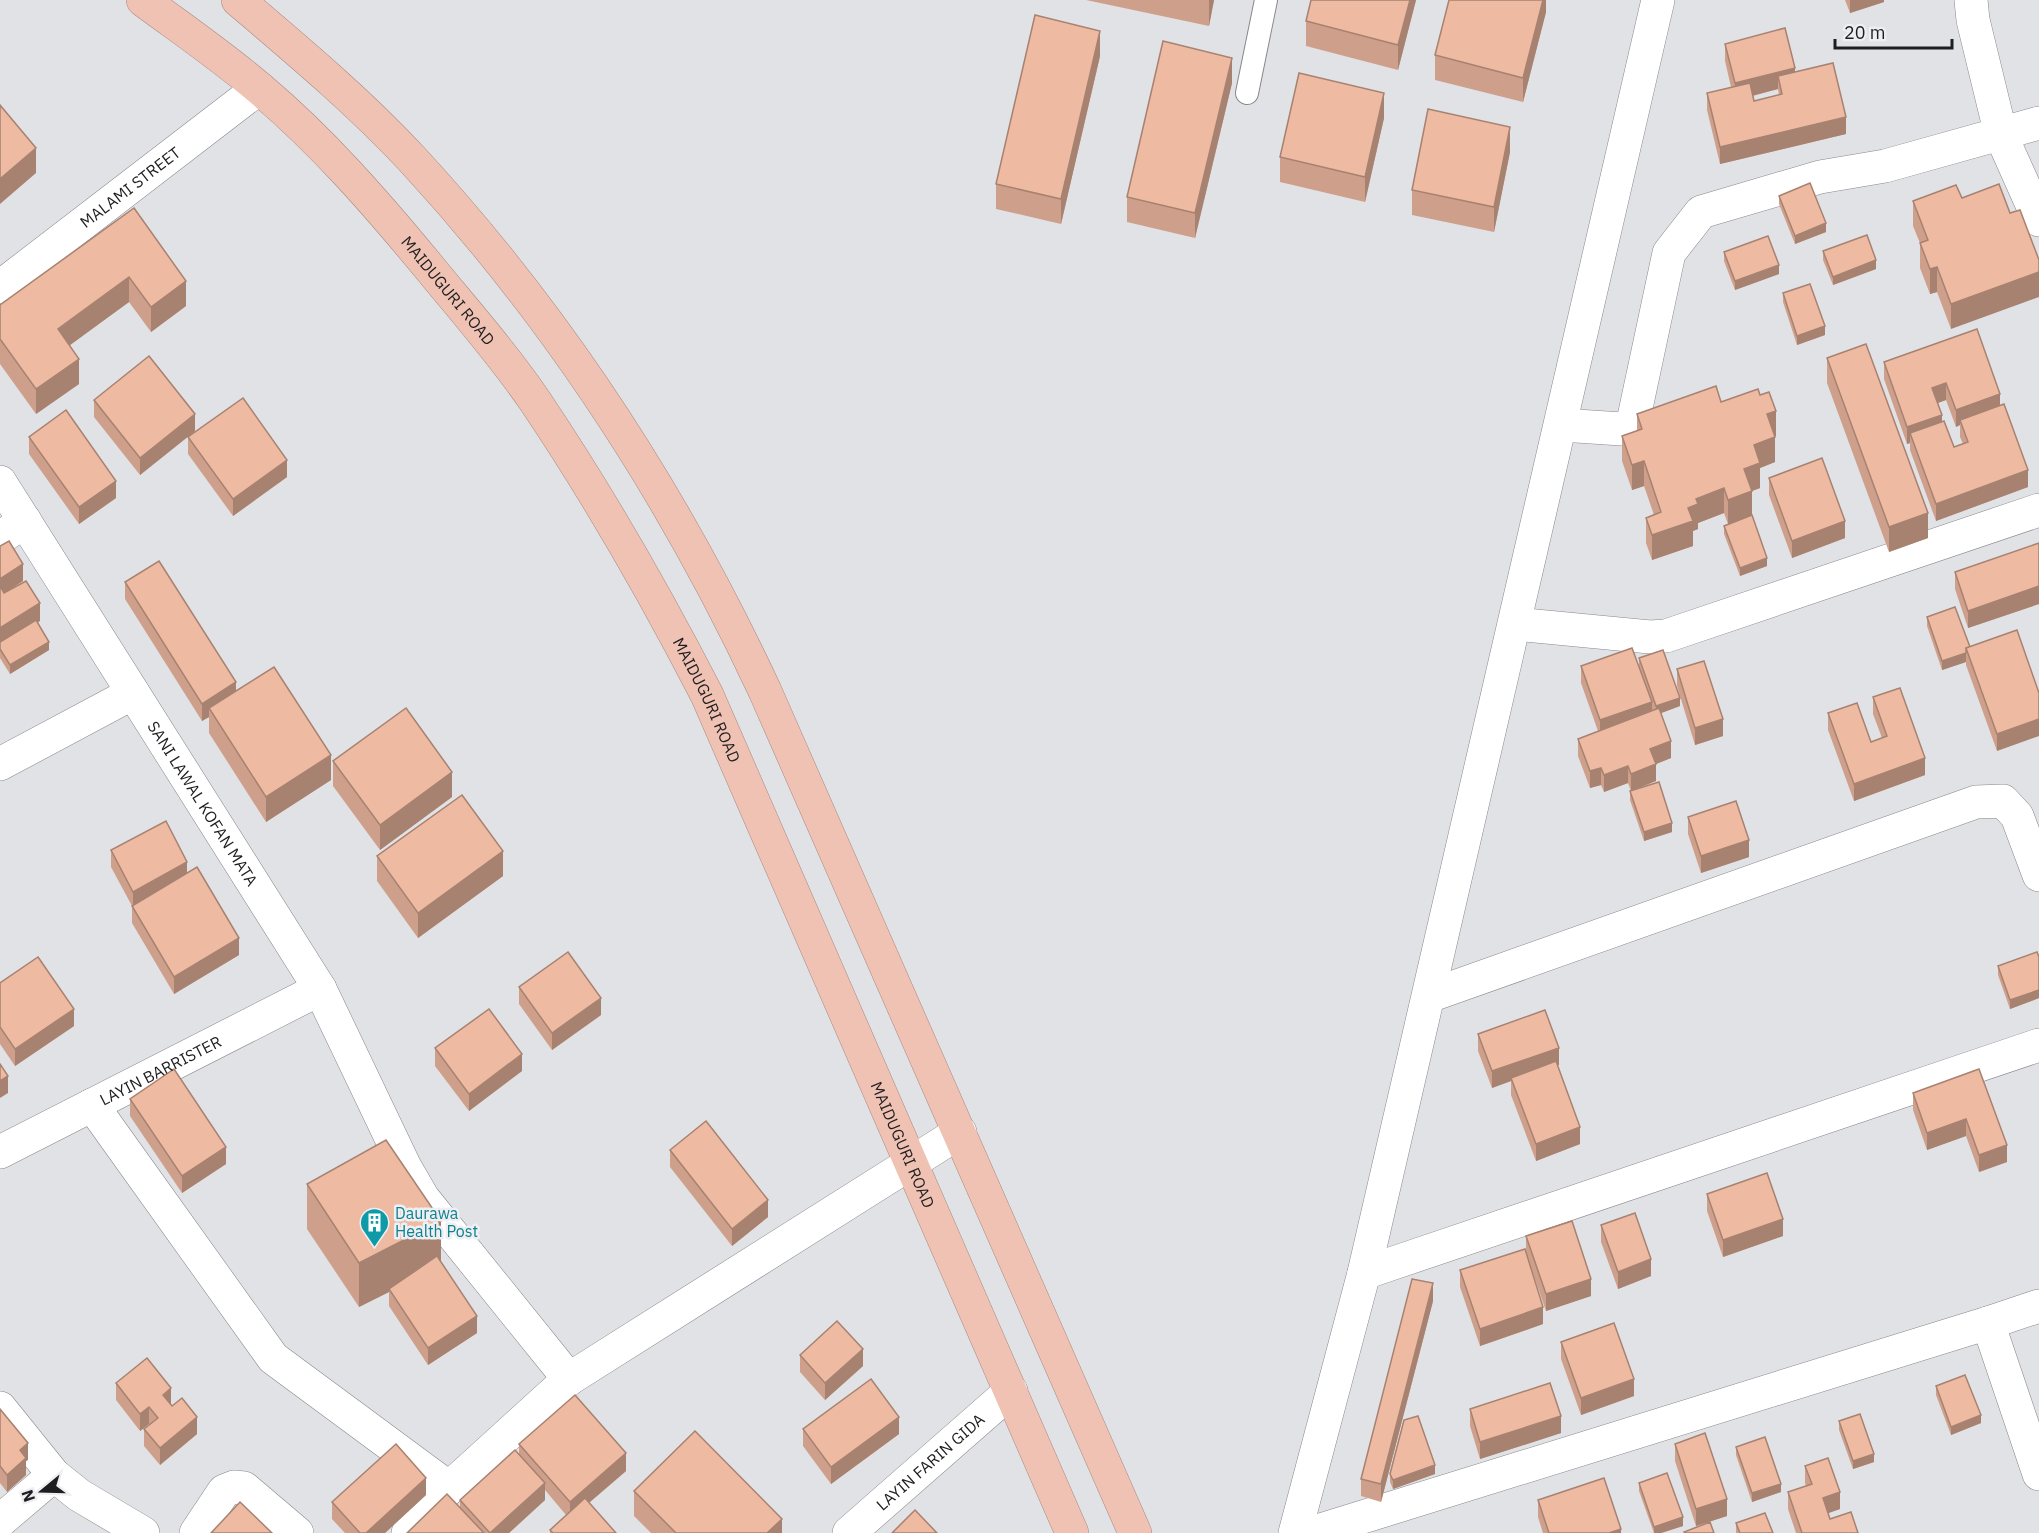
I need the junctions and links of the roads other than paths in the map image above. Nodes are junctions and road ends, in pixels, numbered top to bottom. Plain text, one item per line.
1 (143, 0) edge
2 (238, 0) edge
3 (1266, 0) edge
4 (1659, 0) edge
5 (1971, 0) edge
6 (259, 88) junction
7 (1247, 93) dead end
8 (2039, 123) edge
9 (2001, 135) junction
10 (2039, 220) edge
11 (0, 287) edge
12 (1562, 425) junction
13 (0, 482) edge
14 (2039, 510) edge
15 (12, 529) edge
16 (1515, 624) junction
17 (133, 693) junction
18 (0, 764) edge
19 (2039, 875) edge
20 (320, 989) junction
21 (1429, 996) junction
22 (2039, 1045) edge
23 (92, 1105) junction
24 (960, 1132) junction
25 (0, 1152) edge
26 (911, 1163) junction
27 (1364, 1273) junction
28 (2039, 1306) edge
29 (1988, 1323) junction
30 (569, 1379) junction
31 (1011, 1391) junction
32 (0, 1407) edge
33 (2039, 1474) edge
34 (54, 1475) junction
35 (450, 1488) junction
36 (0, 1521) edge
37 (143, 1533) edge
38 (196, 1533) edge
39 (297, 1533) edge
40 (408, 1533) edge
41 (849, 1533) edge
42 (1072, 1533) edge
43 (1135, 1533) edge
44 (1295, 1533) edge
45 (1311, 1533) edge

1 - 6 highway, MAIDUGURI ROAD
2 - 24 highway
3 - 7 lane
4 - 12 street
5 - 9 street
6 - 11 street, MALAMI STREET
6 - 26 highway, MAIDUGURI ROAD
8 - 9 street
9 - 10 street
9 - 12 street
12 - 16 street
13 - 15 street, SANI LAWAL KOFAN MATA
14 - 16 street
15 - 17 street, SANI LAWAL KOFAN MATA
16 - 21 street
17 - 18 street
17 - 20 street, SANI LAWAL KOFAN MATA
19 - 21 street
20 - 23 street, LAYIN BARRISTER
20 - 30 street, SANI LAWAL KOFAN MATA
21 - 27 street
22 - 27 street
23 - 25 street, LAYIN BARRISTER
23 - 35 street
24 - 26 street
24 - 43 highway
26 - 30 street
26 - 31 highway, MAIDUGURI ROAD
27 - 44 street
28 - 29 street
29 - 33 street
29 - 45 street
30 - 35 street
31 - 41 street, LAYIN FARIN GIDA
31 - 42 highway, MAIDUGURI ROAD
32 - 34 street
34 - 36 street
34 - 37 street
35 - 40 street
38 - 39 street

